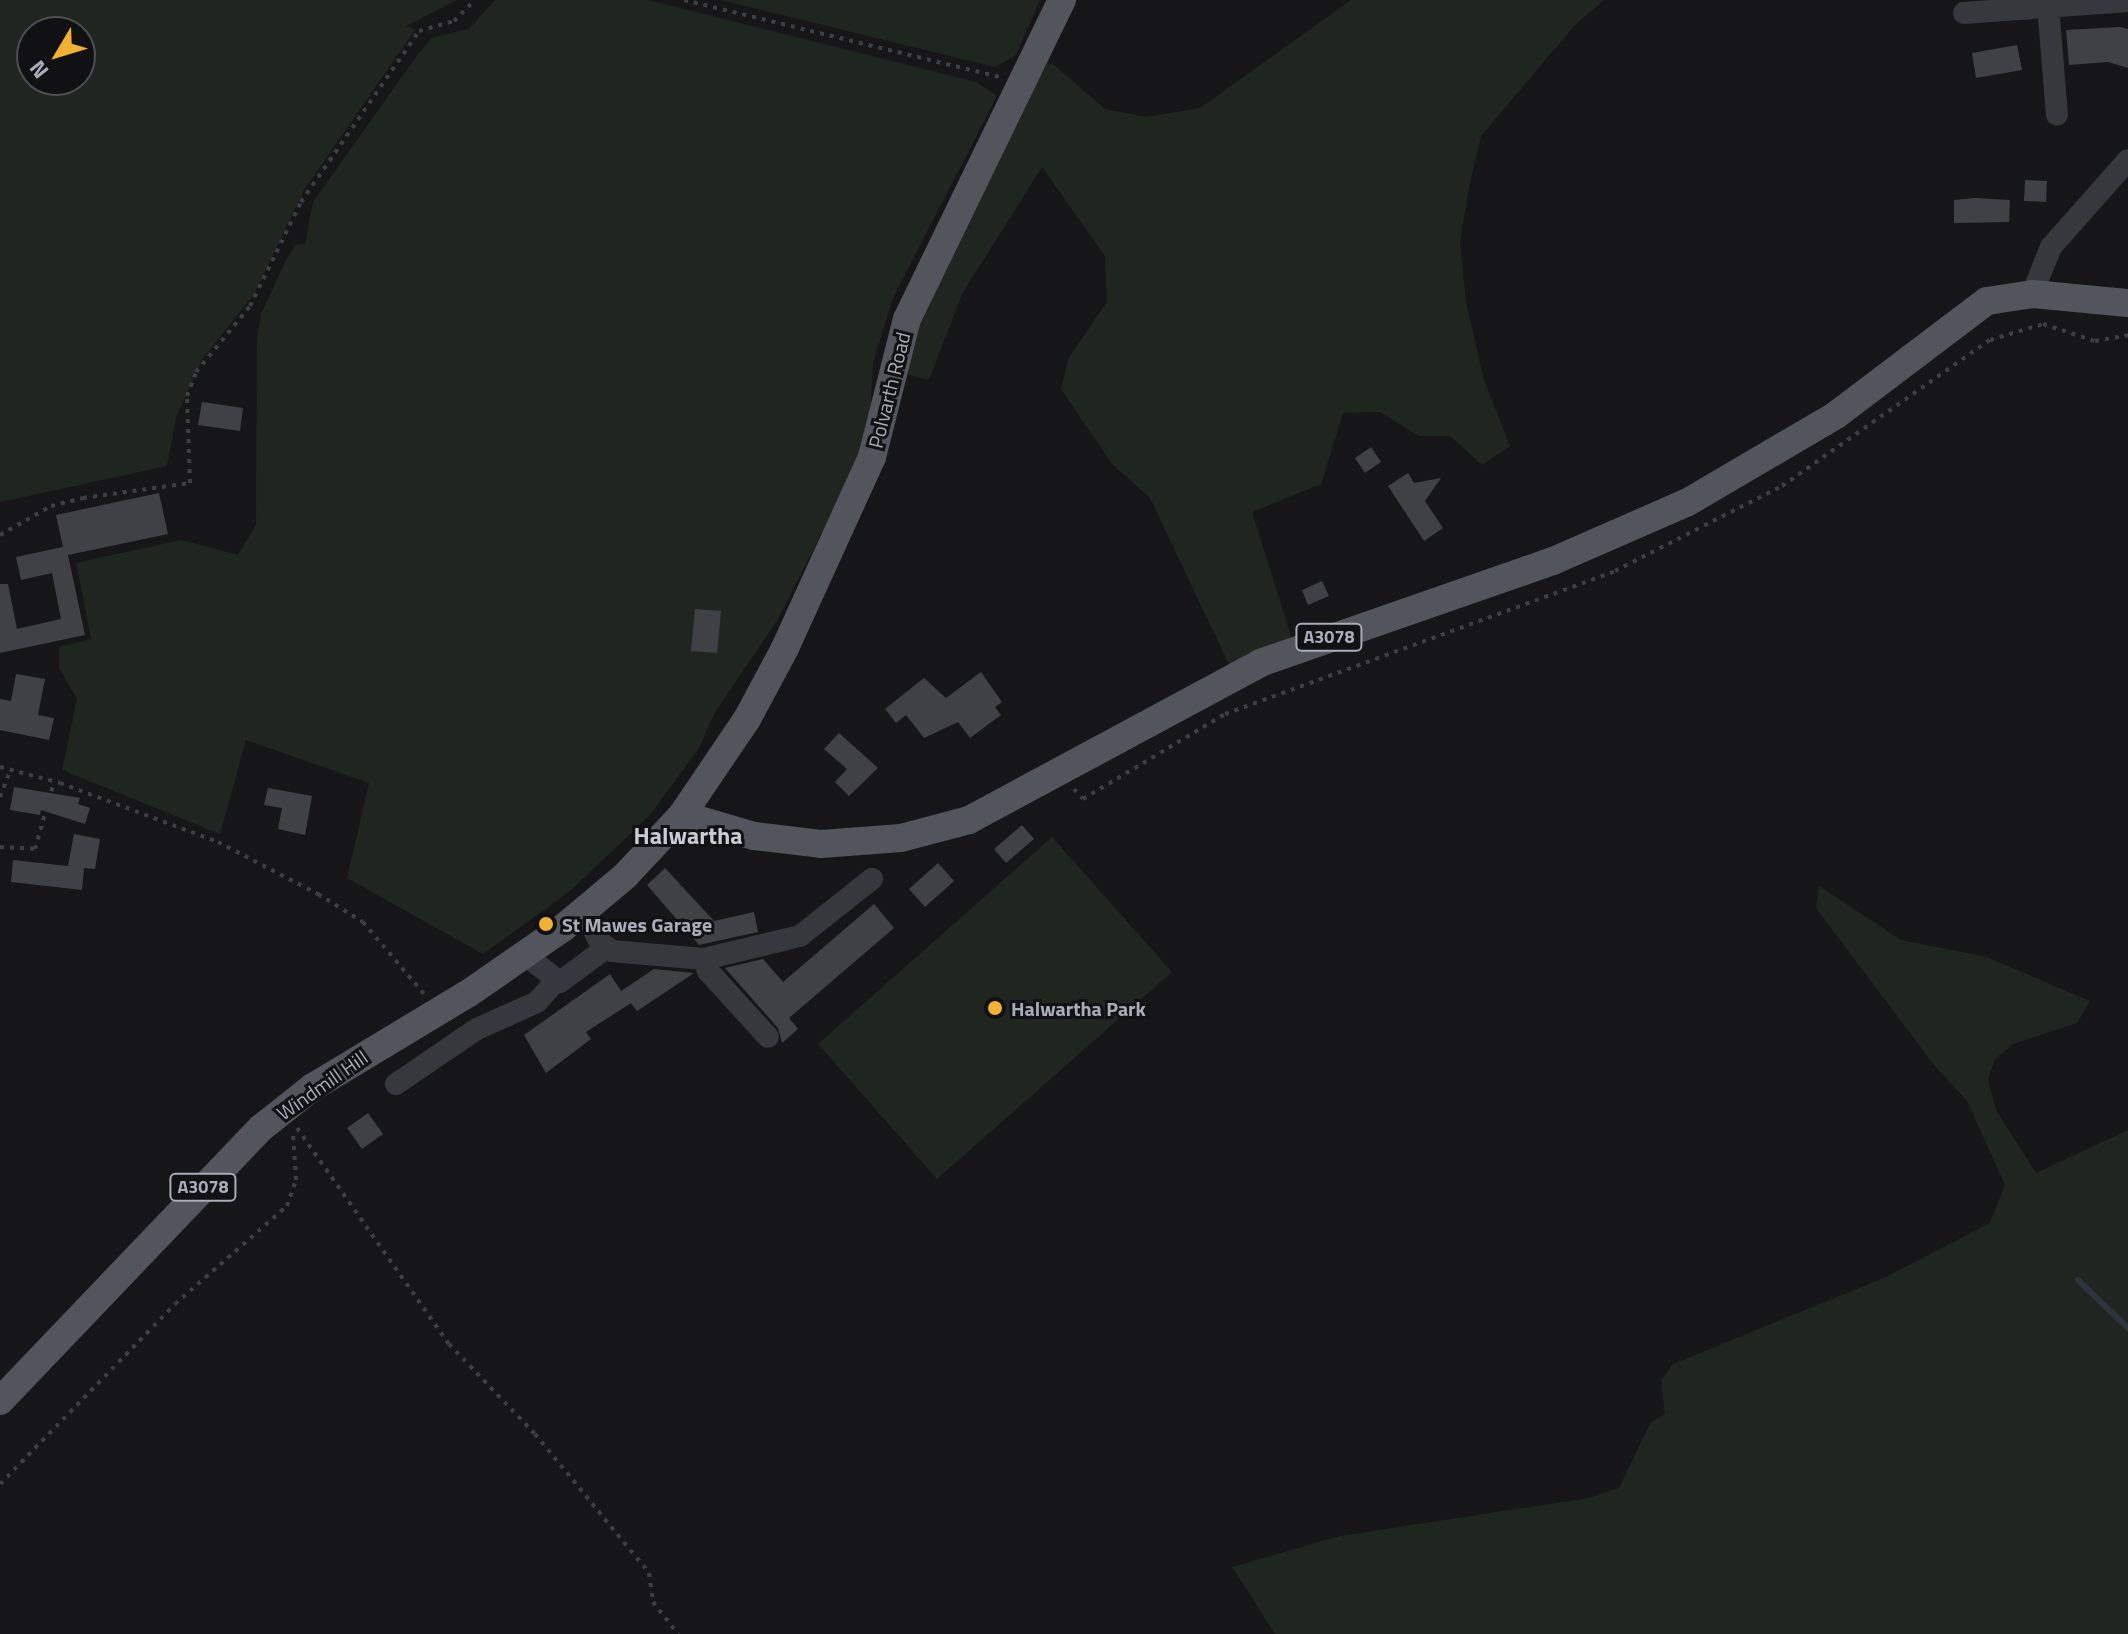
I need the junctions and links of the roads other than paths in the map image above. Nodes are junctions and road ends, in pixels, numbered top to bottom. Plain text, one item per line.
1 (1062, 0) edge
2 (2128, 1) edge
3 (2048, 6) junction
4 (1964, 13) dead end
5 (2057, 115) dead end
6 (2128, 160) edge
7 (2032, 294) junction
8 (2128, 303) edge
9 (682, 815) junction
10 (872, 879) dead end
11 (584, 912) junction
12 (606, 948) junction
13 (525, 955) junction
14 (704, 959) junction
15 (555, 982) junction
16 (768, 1037) dead end
17 (396, 1084) dead end
18 (0, 1401) edge

1 - 9 main road, Polvarth Road / A3078
2 - 3 street
3 - 4 street
3 - 5 street
6 - 7 street
7 - 8 main road, A3078
7 - 9 main road, A3078
9 - 11 main road, Windmill Hill / A3078
10 - 14 street
11 - 12 street
11 - 13 main road, Windmill Hill / A3078
12 - 14 street
12 - 15 street
13 - 15 street
13 - 18 main road, Windmill Hill / A3078
14 - 16 street
15 - 17 street

